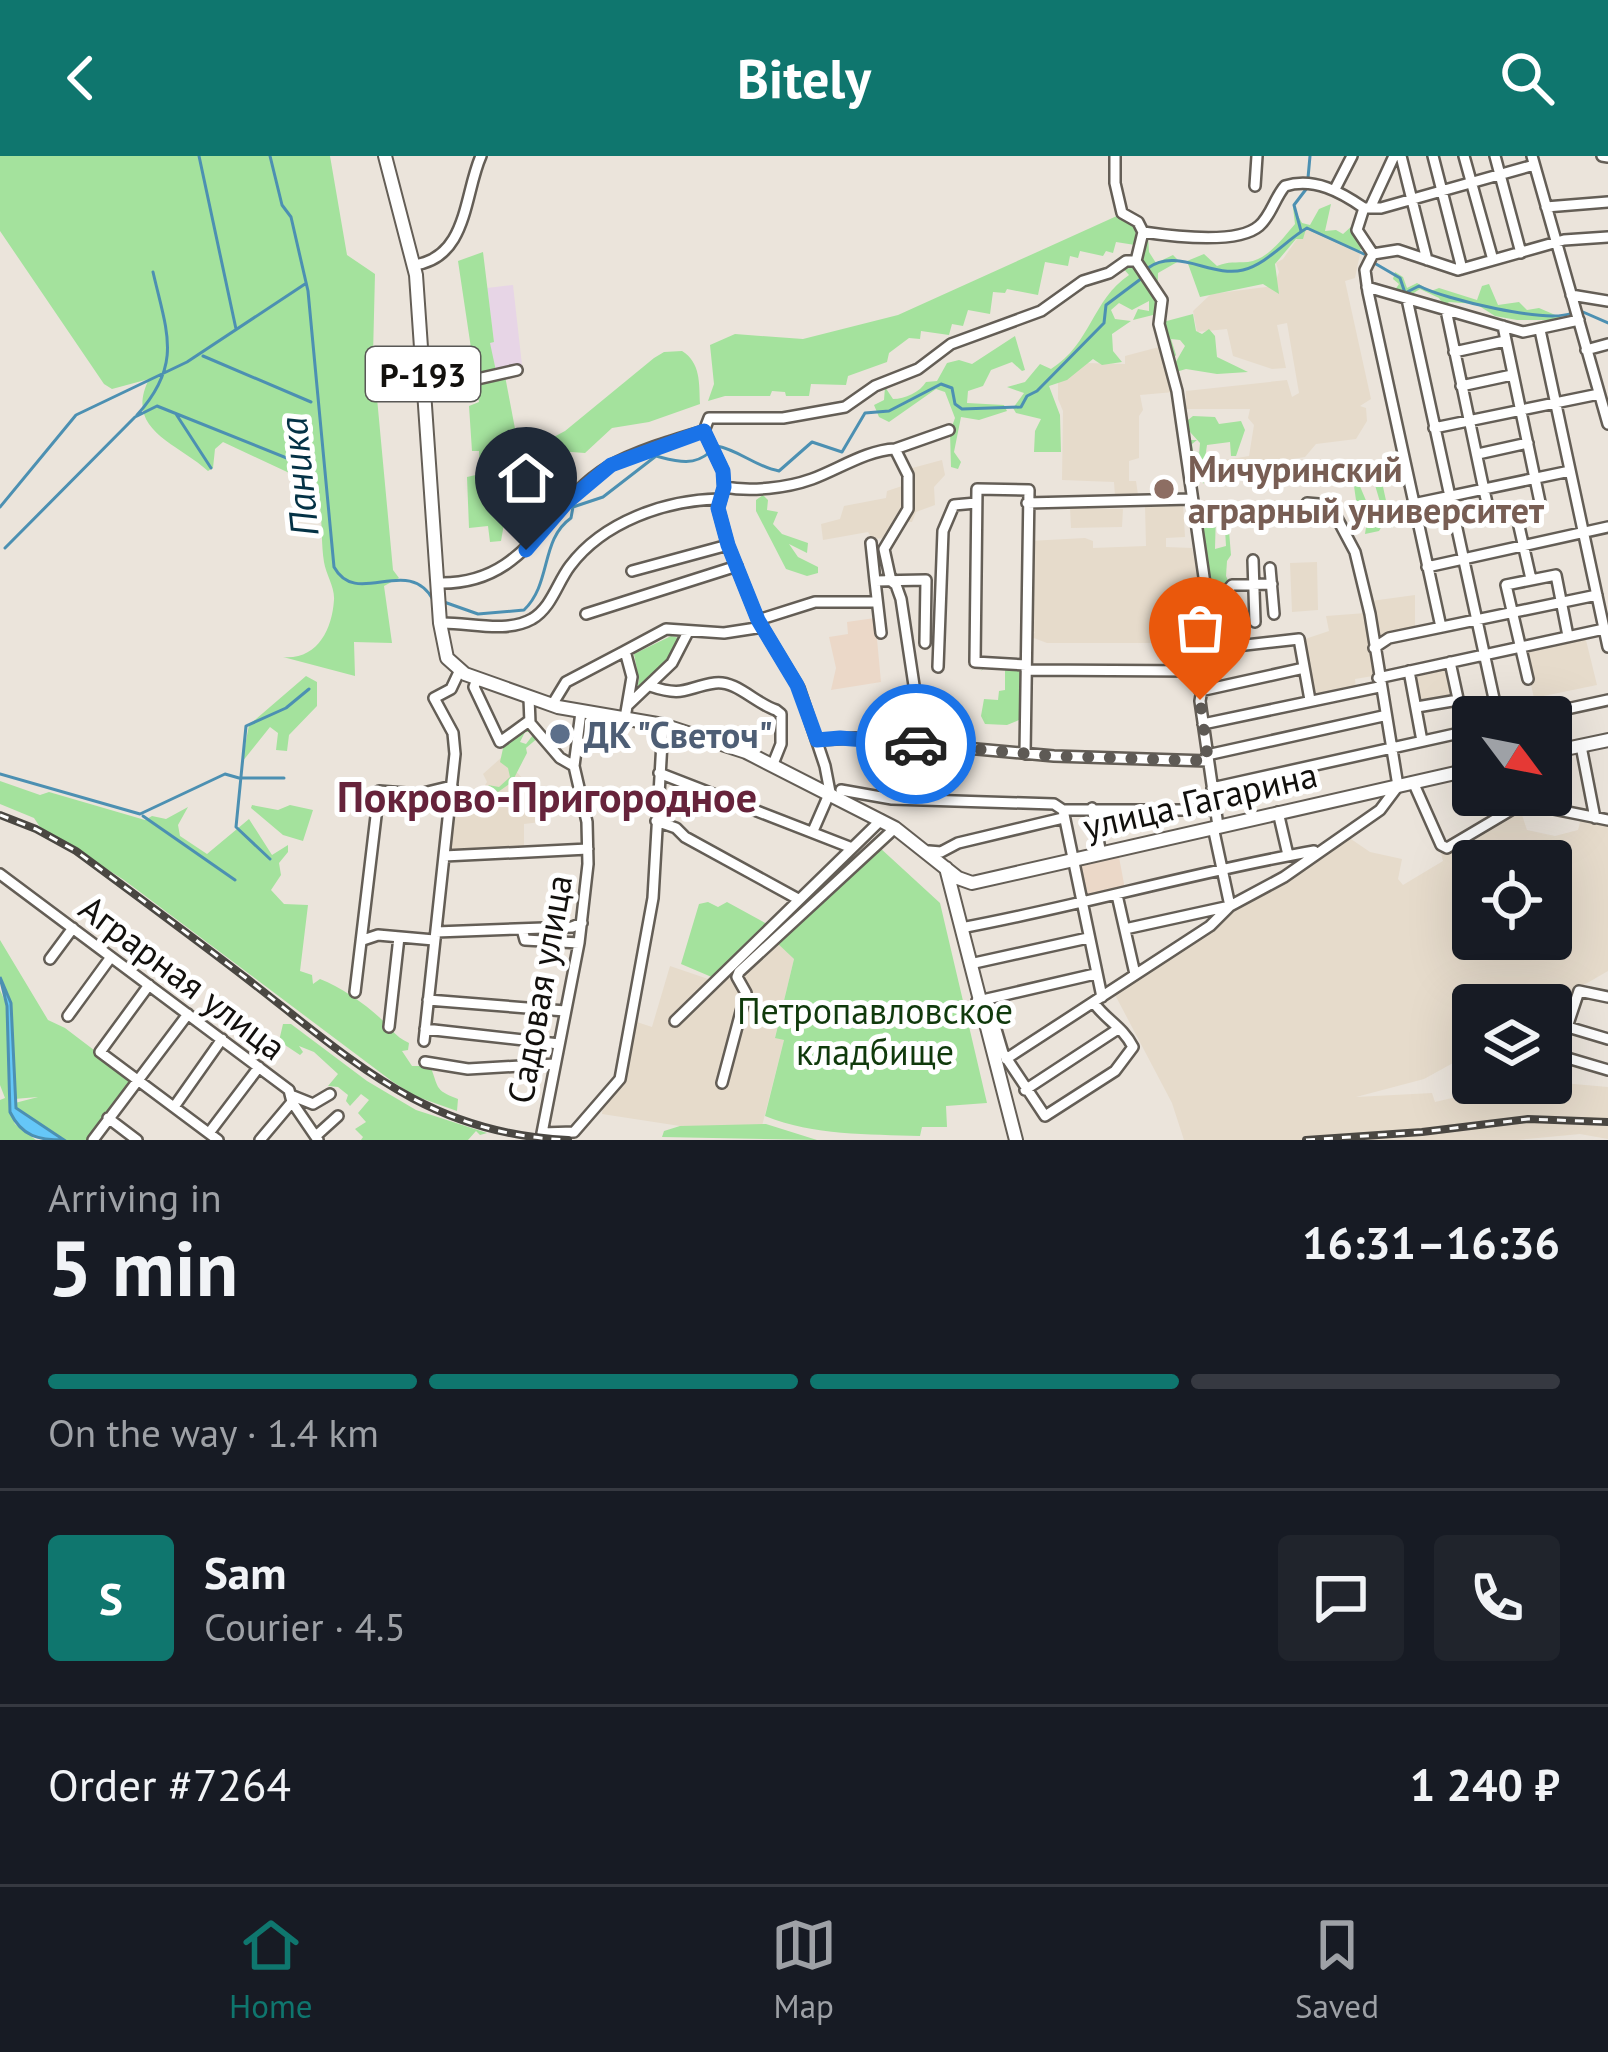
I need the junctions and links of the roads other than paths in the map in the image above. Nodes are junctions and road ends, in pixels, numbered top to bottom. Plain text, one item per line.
1 (385, 156) edge
2 (481, 156) edge
3 (1115, 156) edge
4 (1257, 156) edge
5 (1352, 156) edge
6 (1397, 156) edge
7 (1433, 156) edge
8 (1464, 156) edge
9 (1495, 156) edge
10 (1534, 159) edge
11 (1500, 175) junction
12 (1471, 183) junction
13 (1255, 186) dead end
14 (1335, 190) junction
15 (1442, 191) junction
16 (1412, 200) junction
17 (1608, 202) edge
18 (1367, 208) junction
19 (1546, 208) junction
20 (1143, 232) junction
21 (1608, 237) edge
22 (1555, 243) junction
23 (1521, 253) junction
24 (1373, 254) junction
25 (1426, 260) junction
26 (1493, 260) junction
27 (1136, 261) junction
28 (414, 265) junction
29 (1462, 269) junction
30 (1367, 286) junction
31 (1571, 295) junction
32 (1407, 299) junction
33 (1608, 301) edge
34 (1446, 310) junction
35 (1579, 320) junction
36 (1503, 326) junction
37 (1540, 330) junction
38 (1505, 341) junction
39 (1608, 344) edge
40 (1586, 350) junction
41 (1454, 352) junction
42 (518, 370) dead end
43 (1512, 375) junction
44 (1461, 386) junction
45 (424, 392) junction
46 (1599, 394) junction
47 (1555, 402) junction
48 (1520, 409) junction
49 (1607, 417) edge
50 (1468, 421) junction
51 (1433, 428) junction
52 (949, 430) dead end
53 (704, 431) junction
54 (1528, 443) junction
55 (895, 449) junction
56 (1478, 454) junction
57 (1570, 471) junction
58 (1534, 478) junction
59 (724, 487) junction
60 (1484, 490) junction
61 (1450, 496) junction
62 (719, 499) junction
63 (1191, 499) junction
64 (976, 503) junction
65 (1027, 503) junction
66 (1307, 503) dead end
67 (1413, 505) junction
68 (1516, 513) junction
69 (1608, 527) edge
70 (1583, 533) junction
71 (871, 543) dead end
72 (728, 545) junction
73 (1523, 546) junction
74 (1462, 559) junction
75 (1253, 560) dead end
76 (737, 566) junction
77 (1427, 567) junction
78 (1270, 568) dead end
79 (632, 571) dead end
80 (1531, 579) junction
81 (890, 580) junction
82 (875, 581) junction
83 (1254, 584) junction
84 (1272, 584) junction
85 (438, 595) junction
86 (1597, 595) junction
87 (1205, 596) junction
88 (877, 602) junction
89 (1562, 602) junction
90 (1512, 613) junction
91 (586, 614) dead end
92 (1274, 614) dead end
93 (1476, 620) junction
94 (1255, 622) dead end
95 (440, 623) junction
96 (761, 623) junction
97 (1441, 627) junction
98 (1604, 628) junction
99 (905, 631) junction
100 (688, 632) junction
101 (1568, 636) junction
102 (925, 644) dead end
103 (1520, 646) junction
104 (1608, 647) edge
105 (1374, 648) junction
106 (1210, 649) junction
107 (625, 651) junction
108 (1484, 654) junction
109 (1450, 662) junction
110 (938, 667) dead end
111 (1026, 667) junction
112 (1304, 668) junction
113 (1409, 671) junction
114 (459, 672) junction
115 (477, 680) junction
116 (1528, 680) dead end
117 (1378, 682) junction
118 (650, 686) junction
119 (1201, 688) junction
120 (1457, 696) edge
121 (1493, 696) edge
122 (529, 698) junction
123 (1310, 700) junction
124 (1608, 700) edge
125 (1452, 701) edge
126 (552, 705) junction
127 (1417, 707) junction
128 (1572, 708) edge
129 (627, 711) junction
130 (581, 712) junction
131 (1384, 716) junction
132 (529, 722) junction
133 (1203, 724) junction
134 (663, 725) junction
135 (1452, 734) edge
136 (817, 740) junction
137 (1423, 740) junction
138 (1608, 740) edge
139 (923, 745) junction
140 (1581, 746) junction
141 (1390, 747) junction
142 (1572, 748) edge
143 (1025, 754) junction
144 (1207, 758) junction
145 (772, 764) junction
146 (574, 766) junction
147 (659, 772) junction
148 (1452, 774) edge
149 (1413, 782) junction
150 (452, 786) junction
151 (1398, 786) junction
152 (1212, 788) junction
153 (835, 791) junction
154 (1092, 808) junction
155 (1214, 810) junction
156 (1278, 812) junction
157 (1063, 814) junction
158 (1595, 818) junction
159 (881, 820) junction
160 (1608, 820) edge
161 (656, 821) junction
162 (1215, 826) junction
163 (895, 828) junction
164 (813, 831) junction
165 (852, 848) junction
166 (588, 849) junction
167 (1319, 850) junction
168 (929, 851) junction
169 (1101, 854) junction
170 (1288, 855) junction
171 (444, 856) junction
172 (1071, 861) junction
173 (946, 867) junction
174 (1223, 870) junction
175 (0, 874) edge
176 (972, 883) junction
177 (1117, 895) junction
178 (954, 898) junction
179 (798, 899) junction
180 (1081, 901) junction
181 (1230, 906) junction
182 (582, 922) junction
183 (73, 928) junction
184 (961, 928) junction
185 (522, 929) junction
186 (1125, 929) junction
187 (435, 936) junction
188 (398, 937) junction
189 (1088, 938) junction
190 (363, 940) junction
191 (579, 943) junction
192 (111, 957) junction
193 (50, 959) dead end
194 (969, 964) junction
195 (1095, 974) junction
196 (1135, 974) junction
197 (149, 986) junction
198 (356, 992) dead end
199 (1608, 997) edge
200 (428, 1000) junction
201 (982, 1000) junction
202 (1098, 1000) junction
203 (566, 1011) junction
204 (1572, 1012) edge
205 (188, 1014) junction
206 (68, 1016) dead end
207 (675, 1021) dead end
208 (389, 1028) dead end
209 (1118, 1028) junction
210 (1572, 1028) edge
211 (222, 1039) junction
212 (1608, 1039) edge
213 (559, 1044) junction
214 (1006, 1059) junction
215 (1572, 1059) edge
216 (425, 1061) dead end
217 (554, 1064) junction
218 (259, 1067) junction
219 (1608, 1070) edge
220 (137, 1080) junction
221 (722, 1083) dead end
222 (1024, 1090) junction
223 (330, 1094) dead end
224 (292, 1099) junction
225 (174, 1107) junction
226 (338, 1116) dead end
227 (109, 1118) junction
228 (214, 1137) edge
229 (318, 1137) edge
230 (93, 1140) edge
231 (137, 1140) edge
232 (260, 1140) edge
233 (1016, 1140) edge

1 - 28 main road, Р-193
2 - 28 street
3 - 20 street
4 - 13 street
5 - 14 street
6 - 16 street
6 - 18 street
7 - 15 street
8 - 12 street
9 - 11 street
10 - 11 street
10 - 19 street
11 - 12 street
11 - 23 street
12 - 15 street
12 - 26 street
14 - 18 street
14 - 20 street
15 - 16 street
15 - 29 street
16 - 18 street
16 - 25 street
17 - 19 street
18 - 24 street
19 - 22 street
20 - 27 street
21 - 22 street
22 - 23 street
22 - 31 street
23 - 26 street
24 - 25 street
24 - 30 street
25 - 29 street
26 - 29 street
27 - 53 street
27 - 63 street
28 - 45 main road, Р-193
30 - 32 street
30 - 67 street
31 - 33 street
31 - 35 street
32 - 34 street
32 - 51 street
34 - 36 street
34 - 41 street
35 - 37 street
35 - 40 street
36 - 37 street
36 - 38 street
37 - 47 street
38 - 41 street
38 - 43 street
39 - 40 street
40 - 46 street
41 - 44 street
42 - 45 street
43 - 44 street
43 - 48 street
44 - 50 street
45 - 85 main road, Р-193
46 - 47 street
46 - 49 street
47 - 48 street
47 - 57 street
48 - 50 street
48 - 54 street
50 - 51 street
50 - 56 street
51 - 61 street
52 - 55 street
53 - 59 street
53 - 85 street
54 - 56 street
54 - 58 street
55 - 59 street
55 - 81 street
56 - 60 street
57 - 58 street
57 - 70 street
58 - 60 street
58 - 68 street
59 - 62 street
60 - 61 street
60 - 68 street
61 - 67 street
61 - 74 street
62 - 72 street
62 - 95 street
63 - 65 street
63 - 87 street
64 - 65 street
64 - 110 street
64 - 111 street
65 - 111 street
66 - 105 street
67 - 77 street
68 - 73 street
69 - 70 street
70 - 73 street
70 - 86 street
71 - 82 street
72 - 76 street
72 - 79 street
73 - 74 street
73 - 80 street
74 - 77 street
74 - 93 street
75 - 83 street
76 - 91 street
76 - 96 street
77 - 97 street
78 - 84 street
80 - 89 street
80 - 90 street
81 - 82 street
81 - 99 street
81 - 102 street
82 - 88 street
83 - 84 street
83 - 87 street
83 - 94 street
84 - 92 street
85 - 95 main road, Р-193
86 - 89 street
86 - 98 street
87 - 106 street
88 - 96 street
88 - 99 street
89 - 90 street
89 - 101 street
90 - 93 street
90 - 103 street
93 - 97 street
93 - 108 street
95 - 114 main road, Р-193
96 - 100 street
96 - 136 street
97 - 105 street
98 - 101 street
98 - 104 street
99 - 139 street
100 - 107 street
100 - 118 street
101 - 103 street
103 - 108 street
103 - 116 street
105 - 117 street
106 - 112 street
106 - 119 street
107 - 126 street
107 - 129 street
108 - 109 street
108 - 121 street
109 - 113 street
109 - 120 street
111 - 119 street
111 - 143 street
112 - 119 street
112 - 123 street
113 - 117 street
113 - 127 street
114 - 115 main road, Р-193
114 - 150 street
115 - 122 main road, Р-193
115 - 132 street
117 - 123 street
117 - 131 street
118 - 129 street
118 - 145 street
119 - 133 street
122 - 126 main road, Р-193
122 - 132 street
123 - 133 street
124 - 128 street
125 - 127 street
126 - 130 main road, Р-193
127 - 137 street
129 - 130 main road, Р-193
129 - 134 main road, Р-193
130 - 146 street, Садовая улица
131 - 141 street
131 - 144 street
132 - 146 street
133 - 144 street
134 - 145 main road, Р-193
134 - 147 street
135 - 137 street
136 - 139 street
136 - 153 street
137 - 141 street
138 - 140 main road
139 - 143 street
140 - 142 main road
140 - 158 street
141 - 151 street
141 - 152 street
143 - 144 street
144 - 152 street
145 - 153 main road, Р-193
146 - 166 street, Садовая улица
147 - 161 street
147 - 164 street
148 - 149 main road, улица Гагарина
149 - 151 main road, улица Гагарина
149 - 158 street
150 - 171 street
150 - 190 street
151 - 156 main road, улица Гагарина
151 - 167 street
152 - 155 street
153 - 157 street
153 - 159 main road, Р-193
153 - 164 street
154 - 155 street
154 - 157 street
154 - 169 street
155 - 162 street
156 - 162 main road, улица Гагарина
156 - 170 street
157 - 168 street
157 - 172 street
158 - 160 street
159 - 163 main road, Р-193
159 - 165 street
161 - 179 street
161 - 217 street, Садовая улица
162 - 169 main road, улица Гагарина
162 - 174 street
163 - 168 main road, Р-193
163 - 221 street
164 - 165 street
165 - 179 street
166 - 171 street
166 - 182 street, Садовая улица
167 - 170 street
167 - 181 street
168 - 173 main road, Р-193
169 - 172 main road, улица Гагарина
170 - 174 street
171 - 187 street
172 - 176 main road, улица Гагарина
172 - 180 street
173 - 176 main road
173 - 178 main road
174 - 177 street
174 - 181 street
175 - 183 street, Аграрная улица
176 - 178 main road
177 - 180 street
177 - 186 street
178 - 184 main road
179 - 207 street
180 - 184 street
180 - 189 street
181 - 186 street
181 - 196 street
182 - 185 street
182 - 191 street, Садовая улица
183 - 192 street, Аграрная улица
183 - 193 street
184 - 194 main road
185 - 187 street
185 - 191 street
186 - 196 street
187 - 188 street
187 - 200 street
188 - 190 street
188 - 208 street
189 - 194 street
189 - 195 street
190 - 198 street
191 - 203 street, Садовая улица
192 - 197 street, Аграрная улица
192 - 206 street
194 - 201 main road
195 - 201 street
195 - 202 street
196 - 202 street
197 - 205 street, Аграрная улица
197 - 220 street
199 - 204 street
200 - 203 street
200 - 213 street
201 - 214 street
201 - 233 main road
202 - 209 street
202 - 214 street
203 - 213 street, Садовая улица
205 - 211 street, Аграрная улица
205 - 220 street
209 - 222 street
209 - 222 street
210 - 212 street
211 - 218 street, Аграрная улица
211 - 225 street
213 - 217 street, Садовая улица
214 - 222 street
215 - 219 street
216 - 217 street
218 - 224 street, Аграрная улица
218 - 228 street
220 - 225 street
220 - 227 street
223 - 224 street
224 - 229 street, Аграрная улица
224 - 232 street
225 - 228 street
226 - 229 street, Аграрная улица
227 - 230 street
227 - 231 street

